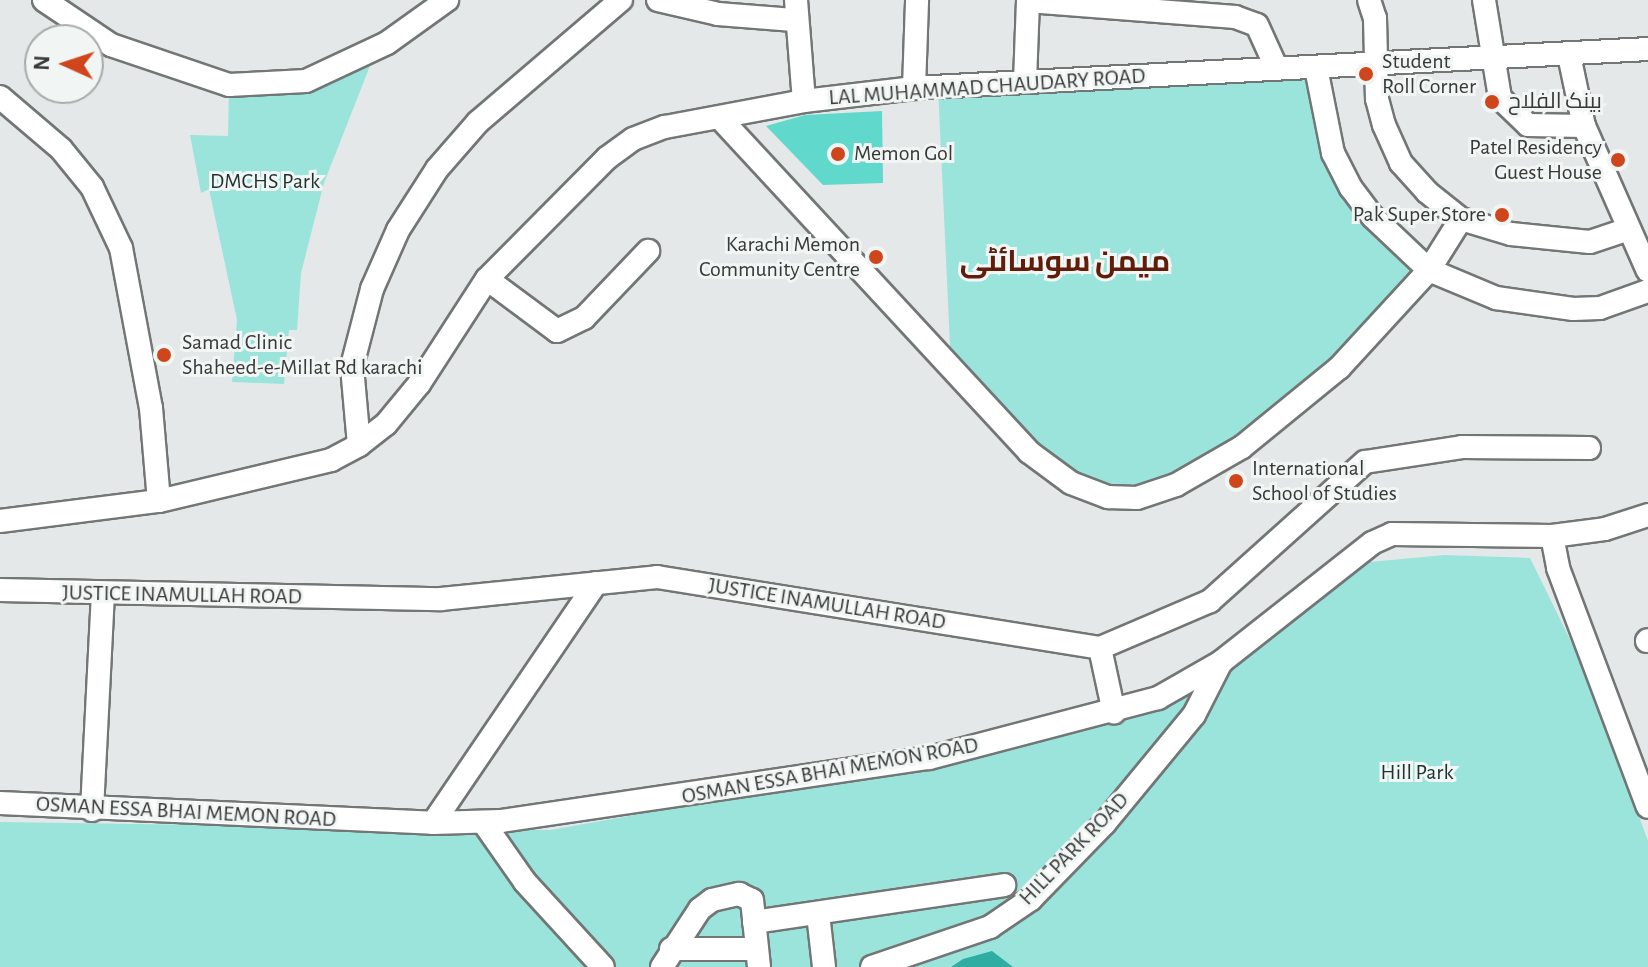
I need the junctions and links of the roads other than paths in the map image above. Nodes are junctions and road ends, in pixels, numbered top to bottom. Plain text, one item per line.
1 (44, 0) edge
2 (447, 0) edge
3 (621, 0) edge
4 (658, 0) edge
5 (917, 0) edge
6 (1028, 0) edge
7 (1369, 0) edge
8 (1484, 0) edge
9 (795, 10) edge
10 (1648, 49) edge
11 (1569, 55) junction
12 (1490, 60) junction
13 (1376, 67) junction
14 (1316, 68) junction
15 (1277, 69) junction
16 (1025, 82) junction
17 (914, 88) junction
18 (0, 97) edge
19 (804, 101) junction
20 (720, 118) junction
21 (1584, 126) junction
22 (1461, 219) junction
23 (1629, 229) junction
24 (648, 251) dead end
25 (1429, 270) junction
26 (1648, 271) edge
27 (487, 279) junction
28 (1648, 291) edge
29 (359, 445) junction
30 (1589, 448) dead end
31 (159, 501) junction
32 (1648, 515) edge
33 (0, 521) edge
34 (1552, 536) junction
35 (596, 583) junction
36 (0, 590) edge
37 (103, 596) junction
38 (1100, 648) junction
39 (1221, 662) junction
40 (1114, 713) junction
41 (0, 803) edge
42 (1648, 807) edge
43 (92, 810) junction
44 (483, 822) junction
45 (433, 823) junction
46 (1004, 885) dead end
47 (818, 914) junction
48 (754, 922) junction
49 (666, 958) edge
50 (758, 958) edge
51 (603, 967) edge
52 (824, 967) edge
53 (872, 967) edge

1 - 2 street
3 - 29 street
4 - 9 street
5 - 17 street
6 - 15 street
6 - 16 street
7 - 13 street
8 - 12 street
9 - 19 street
10 - 11 street, LAL MUHAMMAD CHAUDARY ROAD
11 - 12 street, LAL MUHAMMAD CHAUDARY ROAD
11 - 21 street
12 - 13 street, LAL MUHAMMAD CHAUDARY ROAD
12 - 21 street
13 - 14 street, LAL MUHAMMAD CHAUDARY ROAD
13 - 22 street
14 - 15 street, LAL MUHAMMAD CHAUDARY ROAD
14 - 25 street
15 - 16 street, LAL MUHAMMAD CHAUDARY ROAD
16 - 17 street, LAL MUHAMMAD CHAUDARY ROAD
17 - 19 street, LAL MUHAMMAD CHAUDARY ROAD
18 - 31 street
19 - 20 street, LAL MUHAMMAD CHAUDARY ROAD
20 - 25 street
20 - 27 street, LAL MUHAMMAD CHAUDARY ROAD
21 - 23 street
22 - 23 street
22 - 25 street
23 - 26 street
24 - 27 street
25 - 28 street
27 - 29 street, LAL MUHAMMAD CHAUDARY ROAD
29 - 31 street, LAL MUHAMMAD CHAUDARY ROAD
30 - 38 street
31 - 33 street, LAL MUHAMMAD CHAUDARY ROAD
32 - 34 street, OSMAN ESSA BHAI MEMON ROAD
34 - 39 street, OSMAN ESSA BHAI MEMON ROAD
34 - 42 street
35 - 37 street, JUSTICE INAMULLAH ROAD
35 - 38 street, JUSTICE INAMULLAH ROAD
35 - 45 street
36 - 37 street, JUSTICE INAMULLAH ROAD
37 - 43 street
38 - 40 street
39 - 40 street, OSMAN ESSA BHAI MEMON ROAD
39 - 53 street, HILL PARK ROAD
40 - 44 street, OSMAN ESSA BHAI MEMON ROAD
41 - 43 street, OSMAN ESSA BHAI MEMON ROAD
43 - 45 street, OSMAN ESSA BHAI MEMON ROAD
44 - 45 street, OSMAN ESSA BHAI MEMON ROAD
44 - 51 street
46 - 47 street
47 - 48 street
47 - 52 street
48 - 49 street
48 - 50 street
49 - 50 street

